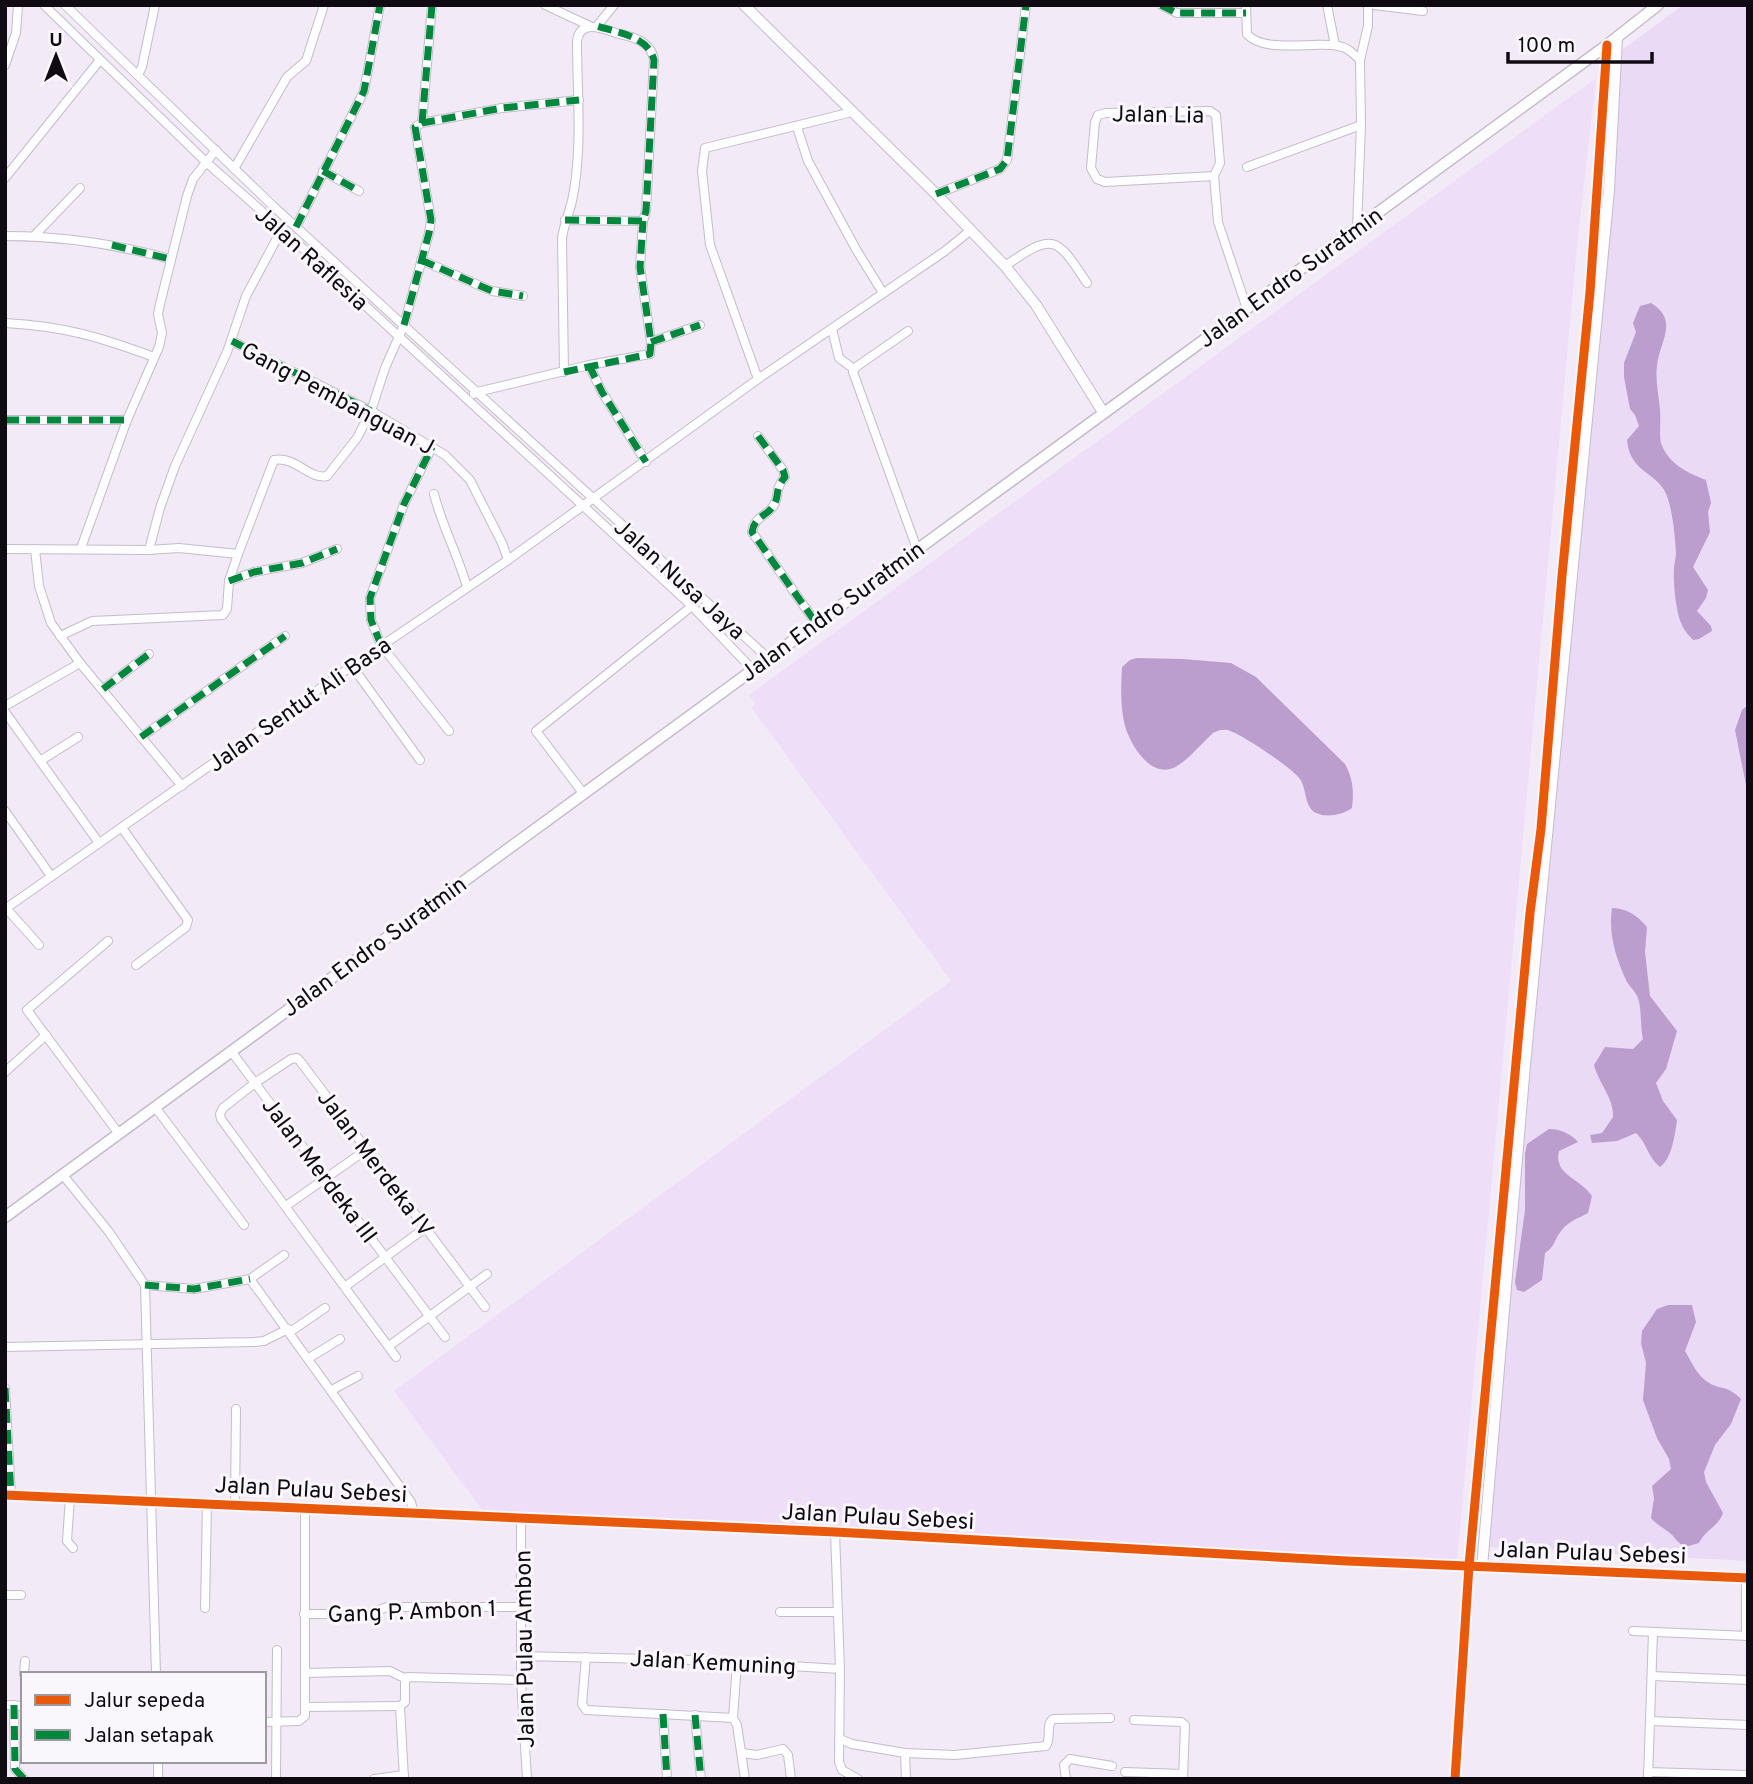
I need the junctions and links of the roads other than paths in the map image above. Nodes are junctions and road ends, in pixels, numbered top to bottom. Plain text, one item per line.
1 (18, 5) edge
2 (44, 5) edge
3 (65, 5) edge
4 (155, 5) edge
5 (324, 5) edge
6 (380, 5) edge
7 (432, 5) edge
8 (545, 5) edge
9 (614, 5) edge
10 (744, 5) edge
11 (1026, 5) edge
12 (1161, 5) edge
13 (1327, 5) edge
14 (1368, 5) edge
15 (1374, 5) edge
16 (1658, 5) edge
17 (1246, 9) edge
18 (1423, 11) dead end
19 (594, 26) junction
20 (5, 30) edge
21 (16, 33) junction
22 (1617, 38) junction
23 (1335, 45) junction
24 (1607, 45) junction
25 (100, 61) junction
26 (1360, 61) junction
27 (5, 65) edge
28 (138, 75) junction
29 (579, 100) junction
30 (852, 112) junction
31 (422, 123) junction
32 (1361, 125) junction
33 (797, 127) junction
34 (216, 151) junction
35 (207, 161) junction
36 (1247, 167) dead end
37 (234, 169) junction
38 (323, 172) junction
39 (1214, 176) junction
40 (5, 178) edge
41 (79, 188) dead end
42 (359, 191) dead end
43 (936, 194) junction
44 (270, 211) junction
45 (565, 220) junction
46 (643, 221) junction
47 (296, 227) junction
48 (1357, 227) junction
49 (282, 229) junction
50 (971, 230) junction
51 (5, 236) edge
52 (34, 236) junction
53 (170, 259) junction
54 (421, 260) junction
55 (1005, 266) junction
56 (1087, 283) dead end
57 (883, 293) junction
58 (523, 296) dead end
59 (1247, 309) junction
60 (5, 323) edge
61 (699, 325) dead end
62 (832, 329) junction
63 (401, 330) junction
64 (908, 331) dead end
65 (232, 341) junction
66 (651, 342) junction
67 (154, 357) junction
68 (589, 365) junction
69 (854, 369) junction
70 (564, 372) junction
71 (758, 379) junction
72 (472, 396) junction
73 (371, 411) junction
74 (1103, 412) junction
75 (127, 420) junction
76 (5, 421) edge
77 (758, 436) dead end
78 (432, 447) junction
79 (646, 462) junction
80 (434, 494) dead end
81 (592, 499) junction
82 (583, 507) junction
83 (81, 548) junction
84 (5, 549) edge
85 (35, 549) junction
86 (337, 549) dead end
87 (916, 549) junction
88 (149, 551) junction
89 (238, 554) junction
90 (508, 560) junction
91 (229, 581) junction
92 (467, 586) junction
93 (692, 606) junction
94 (816, 623) junction
95 (60, 636) junction
96 (285, 636) dead end
97 (381, 645) junction
98 (149, 654) dead end
99 (768, 658) junction
100 (79, 663) junction
101 (352, 666) junction
102 (752, 669) junction
103 (103, 689) junction
104 (5, 706) edge
105 (5, 712) edge
106 (449, 731) dead end
107 (78, 737) dead end
108 (141, 737) junction
109 (420, 760) dead end
110 (40, 761) junction
111 (182, 786) junction
112 (583, 793) junction
113 (5, 811) edge
114 (122, 828) junction
115 (99, 843) junction
116 (51, 876) junction
117 (6, 908) edge
118 (108, 941) dead end
119 (39, 945) dead end
120 (136, 965) dead end
121 (46, 1035) junction
122 (232, 1051) junction
123 (5, 1072) edge
124 (255, 1083) junction
125 (155, 1107) junction
126 (119, 1134) junction
127 (366, 1150) junction
128 (63, 1175) junction
129 (326, 1178) junction
130 (286, 1206) junction
131 (5, 1217) edge
132 (244, 1225) dead end
133 (425, 1228) junction
134 (284, 1255) dead end
135 (385, 1256) junction
136 (487, 1274) dead end
137 (250, 1279) junction
138 (145, 1285) junction
139 (346, 1286) junction
140 (470, 1287) junction
141 (485, 1307) dead end
142 (325, 1308) dead end
143 (429, 1316) junction
144 (289, 1331) junction
145 (444, 1338) dead end
146 (340, 1339) dead end
147 (145, 1344) junction
148 (388, 1346) junction
149 (5, 1347) edge
150 (397, 1357) dead end
151 (309, 1358) junction
152 (358, 1376) dead end
153 (5, 1388) edge
154 (332, 1390) junction
155 (236, 1409) dead end
156 (8, 1495) edge
157 (70, 1497) junction
158 (150, 1501) junction
159 (206, 1503) junction
160 (235, 1505) junction
161 (305, 1508) junction
162 (414, 1514) junction
163 (522, 1519) junction
164 (835, 1532) junction
165 (73, 1548) dead end
166 (1469, 1566) junction
167 (1482, 1567) junction
168 (1747, 1577) edge
169 (5, 1595) edge
170 (21, 1595) dead end
171 (520, 1607) junction
172 (205, 1608) dead end
173 (780, 1612) dead end
174 (837, 1612) junction
175 (304, 1614) junction
176 (1633, 1631) dead end
177 (1653, 1632) junction
178 (1747, 1636) edge
179 (277, 1650) dead end
180 (521, 1656) junction
181 (586, 1657) junction
182 (24, 1661) dead end
183 (737, 1663) junction
184 (839, 1668) junction
185 (24, 1672) edge
186 (156, 1672) edge
187 (305, 1673) junction
188 (1652, 1676) junction
189 (406, 1679) junction
190 (521, 1680) junction
191 (1748, 1680) edge
192 (14, 1705) edge
193 (401, 1706) junction
194 (305, 1707) junction
195 (663, 1714) junction
196 (695, 1715) junction
197 (733, 1718) junction
198 (1110, 1718) dead end
199 (1134, 1720) dead end
200 (1651, 1721) junction
201 (266, 1722) edge
202 (276, 1722) junction
203 (1748, 1725) edge
204 (840, 1740) junction
205 (742, 1753) junction
206 (905, 1753) junction
207 (1112, 1766) dead end
208 (1125, 1772) dead end
209 (1748, 1775) edge
210 (1648, 1776) edge
211 (404, 1777) edge
212 (1183, 1777) edge
213 (24, 1779) edge
214 (276, 1779) edge
215 (374, 1779) edge
216 (527, 1779) edge
217 (667, 1779) edge
218 (701, 1779) edge
219 (745, 1779) edge
220 (791, 1779) edge
221 (858, 1779) edge
222 (906, 1779) edge
223 (1066, 1779) edge
224 (1455, 1779) edge

1 - 21 street
2 - 25 street, Jalan Raflesia
3 - 28 street, Jalan Raflesia
4 - 28 street
5 - 37 street
6 - 38 street
7 - 31 street
8 - 19 street
9 - 19 street
10 - 30 street
11 - 43 street
12 - 17 street
13 - 23 street
14 - 26 street
15 - 18 street
16 - 22 main road, Jalan Endro Suratmin
17 - 23 street
19 - 29 street
19 - 46 street
20 - 21 street
21 - 27 street
22 - 24 main road, Jalan Endro Suratmin
22 - 167 street
23 - 26 street
24 - 48 main road, Jalan Endro Suratmin
24 - 166 street
25 - 35 street, Jalan Raflesia
25 - 40 street
26 - 32 street
28 - 34 street, Jalan Raflesia
29 - 31 street
29 - 45 street
30 - 33 street
30 - 43 street
31 - 54 street
32 - 36 street
32 - 48 street
33 - 57 street
33 - 71 street
34 - 35 street
34 - 37 street, Jalan Raflesia
35 - 44 street, Jalan Raflesia
35 - 53 street
37 - 44 street, Jalan Raflesia
38 - 42 street
38 - 47 street
39 - 39 street, Jalan Lia
39 - 59 street, Jalan Lia
41 - 52 street
43 - 50 street
44 - 47 street, Jalan Raflesia
44 - 49 street, Jalan Raflesia
45 - 46 street
45 - 70 street
46 - 66 street
47 - 63 street, Jalan Raflesia
48 - 59 main road, Jalan Endro Suratmin
49 - 63 street, Jalan Raflesia
49 - 65 street
50 - 55 street
50 - 57 street, Jalan Sentut Ali Basa
51 - 52 street
52 - 53 street
53 - 67 street
54 - 58 street
54 - 63 street
55 - 56 street
55 - 74 street
57 - 62 street, Jalan Sentut Ali Basa
59 - 74 main road, Jalan Endro Suratmin
60 - 67 street
61 - 66 street
62 - 69 street
62 - 71 street, Jalan Sentut Ali Basa
63 - 72 street, Jalan Raflesia
63 - 73 street
64 - 69 street
65 - 73 street, Gang Pembanguan J
65 - 88 street
66 - 68 street
67 - 75 street
68 - 70 street
68 - 79 street
69 - 87 street
70 - 72 street
71 - 79 street, Jalan Sentut Ali Basa
72 - 81 street, Jalan Raflesia
72 - 82 street, Jalan Raflesia
73 - 78 street, Gang Pembanguan J
73 - 89 street
74 - 87 main road, Jalan Endro Suratmin
75 - 76 street
75 - 83 street
77 - 94 street
78 - 90 street, Gang Pembanguan J
78 - 97 street
79 - 81 street, Jalan Sentut Ali Basa
80 - 92 street
81 - 82 street, Jalan Sentut Ali Basa
81 - 99 street, Jalan Nusa Jaya
82 - 90 street, Jalan Sentut Ali Basa
82 - 93 street, Jalan Nusa Jaya
83 - 85 street
83 - 88 street
84 - 85 street
85 - 95 street
86 - 91 street
87 - 94 main road, Jalan Endro Suratmin
88 - 89 street
89 - 91 street
90 - 92 street, Jalan Sentut Ali Basa
91 - 95 street
92 - 97 street, Jalan Sentut Ali Basa
93 - 102 street, Jalan Nusa Jaya
93 - 112 street
94 - 99 main road, Jalan Endro Suratmin
95 - 100 street
96 - 108 street
97 - 101 street, Jalan Sentut Ali Basa
97 - 106 street
98 - 103 street
99 - 102 main road, Jalan Endro Suratmin
100 - 103 street
100 - 104 street
101 - 109 street
101 - 111 street, Jalan Sentut Ali Basa
102 - 112 main road, Jalan Endro Suratmin
103 - 108 street
105 - 110 street
107 - 110 street
108 - 111 street
110 - 115 street
111 - 114 street, Jalan Sentut Ali Basa
112 - 122 main road, Jalan Endro Suratmin
113 - 116 street
114 - 115 street, Jalan Sentut Ali Basa
114 - 120 street
115 - 116 street, Jalan Sentut Ali Basa
116 - 117 street, Jalan Sentut Ali Basa
117 - 119 street
118 - 121 street
121 - 123 street
121 - 126 street
122 - 124 street, Jalan Merdeka III
122 - 125 main road, Jalan Endro Suratmin
124 - 127 street, Jalan Merdeka IV
124 - 129 street, Jalan Merdeka III
124 - 130 street
125 - 126 main road, Jalan Endro Suratmin
125 - 132 street
126 - 128 main road, Jalan Endro Suratmin
127 - 129 street
127 - 133 street, Jalan Merdeka IV
128 - 131 main road, Jalan Endro Suratmin
128 - 138 street
129 - 130 street
129 - 135 street, Jalan Merdeka III
130 - 139 street
133 - 135 street
133 - 140 street, Jalan Merdeka IV
134 - 137 street
135 - 139 street
135 - 143 street, Jalan Merdeka III
136 - 140 street
137 - 138 street
137 - 144 street
138 - 147 street
139 - 148 street
140 - 141 street, Jalan Merdeka IV
140 - 143 street
142 - 144 street
143 - 145 street, Jalan Merdeka III
143 - 148 street
144 - 147 street
144 - 151 street
146 - 151 street
147 - 149 street
147 - 158 street
148 - 150 street
151 - 154 street
152 - 154 street
153 - 156 street
154 - 162 street
155 - 160 street
156 - 157 street, Jalan Pulau Sebesi
157 - 158 street, Jalan Pulau Sebesi
157 - 165 street
158 - 159 street, Jalan Pulau Sebesi
158 - 186 street
159 - 160 street, Jalan Pulau Sebesi
159 - 172 street
160 - 161 street, Jalan Pulau Sebesi
161 - 162 street, Jalan Pulau Sebesi
161 - 175 street
162 - 163 street, Jalan Pulau Sebesi
163 - 164 street, Jalan Pulau Sebesi
163 - 171 street, Jalan Pulau Ambon
164 - 166 street, Jalan Pulau Sebesi
164 - 174 street
166 - 167 street, Jalan Pulau Sebesi
166 - 224 street
167 - 168 street, Jalan Pulau Sebesi
168 - 178 street
169 - 170 street
171 - 175 street, Gang P. Ambon 1
171 - 180 street, Jalan Pulau Ambon
173 - 174 street
174 - 184 street
175 - 187 street
176 - 177 street
177 - 178 street
177 - 188 street
179 - 202 street
180 - 181 street, Jalan Kemuning
180 - 190 street, Jalan Pulau Ambon
181 - 183 street, Jalan Kemuning
181 - 195 street
182 - 185 street
183 - 184 street, Jalan Kemuning
183 - 197 street
184 - 204 street
187 - 189 street
187 - 194 street
188 - 191 street
188 - 200 street
189 - 190 street
189 - 193 street
190 - 216 street, Jalan Pulau Ambon
192 - 213 street
193 - 194 street
193 - 211 street
194 - 202 street
195 - 196 street
195 - 217 street
196 - 197 street
196 - 218 street
197 - 205 street
198 - 206 street
199 - 212 street
200 - 203 street
200 - 210 street
201 - 202 street
202 - 214 street
204 - 206 street
204 - 221 street
205 - 219 street
205 - 220 street
206 - 222 street
207 - 223 street
208 - 212 street
209 - 210 street
211 - 215 street

